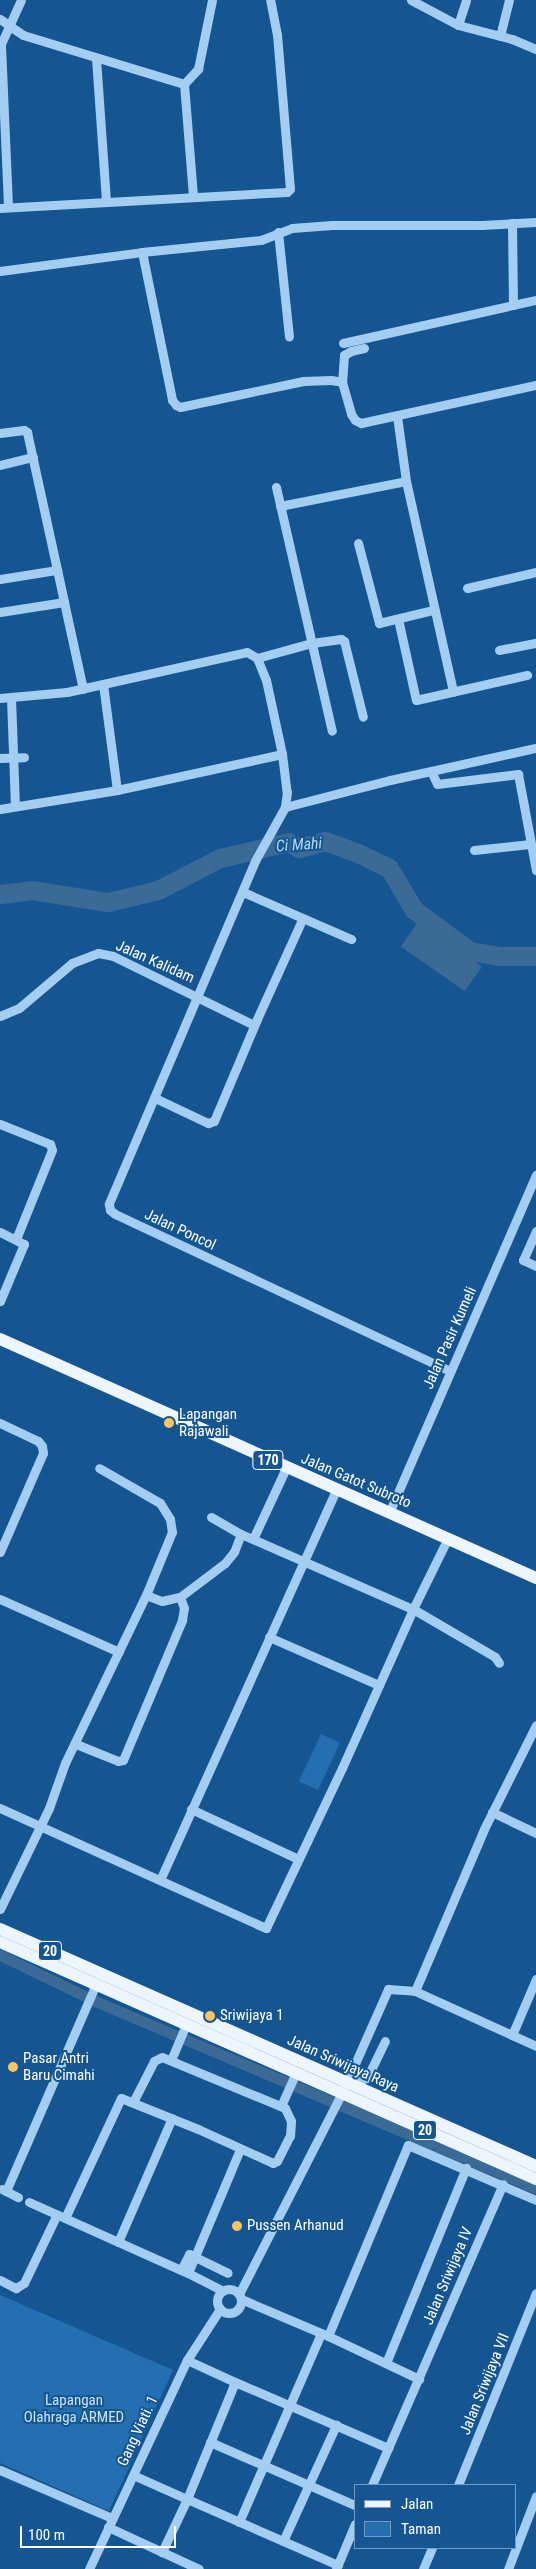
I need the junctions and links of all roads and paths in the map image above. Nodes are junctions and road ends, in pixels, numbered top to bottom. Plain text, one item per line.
1 (20, 0) edge
2 (212, 0) edge
3 (270, 0) edge
4 (411, 0) edge
5 (466, 0) edge
6 (509, 0) edge
7 (0, 19) edge
8 (8, 25) junction
9 (458, 25) junction
10 (500, 36) junction
11 (536, 49) edge
12 (96, 58) junction
13 (184, 84) junction
14 (193, 197) junction
15 (106, 202) junction
16 (4, 207) edge
17 (536, 222) edge
18 (512, 223) junction
19 (278, 232) junction
20 (142, 252) junction
21 (0, 271) edge
22 (536, 300) edge
23 (513, 305) junction
24 (289, 336) dead end
25 (344, 343) dead end
26 (364, 348) dead end
27 (342, 382) junction
28 (536, 385) edge
29 (397, 416) junction
30 (0, 434) edge
31 (34, 457) junction
32 (0, 465) edge
33 (406, 481) junction
34 (276, 487) dead end
35 (280, 506) junction
36 (358, 543) dead end
37 (57, 570) junction
38 (536, 572) edge
39 (0, 579) edge
40 (467, 588) dead end
41 (64, 602) junction
42 (434, 610) junction
43 (0, 612) edge
44 (398, 618) junction
45 (312, 643) junction
46 (536, 643) edge
47 (499, 650) dead end
48 (257, 658) junction
49 (527, 675) dead end
50 (103, 684) junction
51 (83, 689) junction
52 (453, 692) junction
53 (0, 698) edge
54 (11, 698) junction
55 (362, 717) dead end
56 (332, 731) dead end
57 (536, 748) edge
58 (282, 754) junction
59 (24, 757) dead end
60 (0, 758) edge
61 (13, 758) junction
62 (431, 771) junction
63 (117, 790) junction
64 (15, 806) junction
65 (285, 807) junction
66 (0, 809) edge
67 (530, 844) junction
68 (474, 850) dead end
69 (536, 870) edge
70 (243, 892) junction
71 (302, 920) junction
72 (351, 940) dead end
73 (198, 996) junction
74 (0, 1016) edge
75 (254, 1025) junction
76 (154, 1098) junction
77 (0, 1124) edge
78 (536, 1175) edge
79 (536, 1231) edge
80 (0, 1232) edge
81 (16, 1239) junction
82 (536, 1266) edge
83 (0, 1301) edge
84 (0, 1339) edge
85 (450, 1371) junction
86 (0, 1423) edge
87 (99, 1468) dead end
88 (286, 1468) junction
89 (336, 1490) junction
90 (389, 1513) junction
91 (211, 1517) dead end
92 (242, 1534) junction
93 (448, 1538) junction
94 (253, 1540) junction
95 (0, 1552) edge
96 (304, 1562) junction
97 (536, 1578) edge
98 (146, 1595) junction
99 (180, 1597) junction
100 (0, 1599) edge
101 (413, 1609) junction
102 (269, 1637) junction
103 (119, 1652) junction
104 (499, 1663) dead end
105 (379, 1685) junction
106 (536, 1725) edge
107 (76, 1744) junction
108 (0, 1808) edge
109 (191, 1809) junction
110 (492, 1812) junction
111 (40, 1827) junction
112 (536, 1833) edge
113 (298, 1859) junction
114 (160, 1880) junction
115 (0, 1909) edge
116 (0, 1929) edge
117 (0, 1942) edge
118 (536, 1979) edge
119 (96, 1983) junction
120 (415, 1991) junction
121 (187, 2022) junction
122 (512, 2035) junction
123 (385, 2041) dead end
124 (536, 2046) edge
125 (171, 2060) junction
126 (297, 2072) junction
127 (345, 2087) junction
128 (133, 2102) junction
129 (280, 2106) junction
130 (172, 2118) junction
131 (240, 2149) junction
132 (536, 2166) edge
133 (466, 2168) junction
134 (536, 2179) edge
135 (503, 2184) junction
136 (3, 2190) edge
137 (18, 2196) dead end
138 (536, 2200) edge
139 (29, 2202) dead end
140 (61, 2216) junction
141 (118, 2242) junction
142 (195, 2257) junction
143 (185, 2271) junction
144 (228, 2273) dead end
145 (0, 2280) edge
146 (223, 2291) junction
147 (536, 2294) edge
148 (240, 2297) junction
149 (220, 2309) junction
150 (324, 2335) junction
151 (187, 2360) junction
152 (386, 2363) junction
153 (419, 2379) junction
154 (235, 2382) junction
155 (289, 2405) junction
156 (336, 2426) junction
157 (210, 2442) junction
158 (388, 2448) junction
159 (264, 2466) junction
160 (0, 2470) edge
161 (133, 2475) junction
162 (372, 2484) edge
163 (458, 2484) edge
164 (309, 2485) junction
165 (536, 2496) edge
166 (187, 2499) junction
167 (354, 2505) edge
168 (239, 2522) junction
169 (110, 2523) junction
170 (354, 2526) edge
171 (283, 2541) junction
172 (516, 2546) edge
173 (432, 2549) edge
174 (515, 2549) edge
175 (162, 2552) junction
176 (337, 2567) edge
177 (89, 2569) edge
178 (199, 2569) edge
179 (423, 2569) edge
180 (508, 2569) edge

1 - 8 street
2 - 13 street
3 - 14 street
4 - 9 street
5 - 9 street
6 - 10 street
7 - 8 street
8 - 12 street
8 - 16 street
9 - 10 street
10 - 11 street
12 - 13 street
12 - 15 street
13 - 14 street
14 - 15 street
15 - 16 street
17 - 18 street
18 - 19 street
18 - 23 street
19 - 20 street
19 - 24 street
20 - 21 street
20 - 27 street
22 - 23 street
23 - 25 street
26 - 27 street
27 - 29 street
28 - 29 street
29 - 33 street
30 - 31 street
31 - 32 street
31 - 37 street
33 - 35 street
33 - 42 street
34 - 35 street
35 - 45 street
36 - 44 street
37 - 39 street
37 - 41 street
38 - 40 street
41 - 43 street
41 - 51 street
42 - 44 street
42 - 52 street
44 - 52 street
45 - 48 street
45 - 55 street
45 - 56 street
46 - 47 street
48 - 50 street
48 - 58 street
49 - 52 street
50 - 51 street
50 - 63 street
51 - 54 street
53 - 54 street
54 - 61 street
57 - 62 street
58 - 63 street
58 - 65 street
59 - 61 street
60 - 61 street
61 - 64 street
62 - 65 street
62 - 67 street
63 - 64 street
64 - 66 street
65 - 70 street, Jalan Poncol
67 - 68 street
67 - 69 street
70 - 71 street
70 - 73 street, Jalan Poncol
71 - 72 street
71 - 75 street
73 - 74 street, Jalan Kalidam
73 - 75 street, Jalan Kalidam
73 - 76 street, Jalan Poncol
75 - 76 street
76 - 85 street, Jalan Poncol
77 - 81 street
78 - 85 street, Jalan Pasir Kumeli
79 - 82 street
80 - 81 street
81 - 83 street
84 - 88 main road, Jalan Gatot Subroto / 170
85 - 90 street, Jalan Pasir Kumeli
86 - 95 street
87 - 98 street
88 - 89 main road, Jalan Gatot Subroto / 170
88 - 94 street
89 - 90 main road, Jalan Gatot Subroto / 170
89 - 96 street
90 - 93 main road, Jalan Gatot Subroto / 170
91 - 92 street
92 - 94 street
92 - 99 street
93 - 97 main road, Jalan Gatot Subroto / 170
93 - 101 street
94 - 96 street
96 - 101 street
96 - 102 street
98 - 99 street
98 - 103 street
99 - 107 street
100 - 103 street
101 - 104 street
101 - 105 street
102 - 105 street
102 - 109 street
103 - 107 street
105 - 113 street
106 - 110 street
107 - 111 street
108 - 111 street
109 - 113 street
109 - 114 street
110 - 112 street
110 - 120 street
111 - 114 street
111 - 115 street
113 - 114 street
116 - 119 main road, Jalan Sriwijaya Raya / 20
117 - 119 main road, Jalan Sriwijaya Raya / 20
118 - 122 street
119 - 121 main road, Jalan Sriwijaya Raya / 20
119 - 136 street
120 - 122 street
120 - 127 street
121 - 125 street
121 - 126 main road, Jalan Sriwijaya Raya / 20
122 - 124 street
123 - 127 street
125 - 128 street
125 - 129 street
126 - 127 main road, Jalan Sriwijaya Raya / 20
126 - 129 street
127 - 132 main road, Jalan Sriwijaya Raya / 20
127 - 134 main road, Jalan Sriwijaya Raya / 20
127 - 148 street
128 - 130 street
128 - 140 street
129 - 131 street
130 - 131 street
130 - 141 street
131 - 142 street
133 - 135 street
133 - 150 street
133 - 152 street
135 - 138 street
135 - 153 street, Jalan Sriwijaya IV
136 - 137 street
139 - 140 street
140 - 141 street
140 - 145 street
141 - 143 street
142 - 143 street
142 - 144 street
143 - 146 street
146 - 148 street
146 - 149 street
147 - 163 street, Jalan Sriwijaya VII
148 - 149 street
148 - 150 street
149 - 151 street, Gang Viati. 1
150 - 152 street
150 - 155 street
151 - 154 street
151 - 161 street, Gang Viati. 1
152 - 153 street
153 - 158 street, Jalan Sriwijaya IV
154 - 155 street
154 - 157 street
155 - 156 street
155 - 159 street
156 - 158 street
156 - 164 street
157 - 159 street
157 - 166 street
158 - 162 street, Jalan Sriwijaya IV
159 - 164 street
159 - 168 street
160 - 169 street
161 - 166 street
161 - 169 street, Gang Viati. 1
164 - 167 street
164 - 171 street
165 - 172 street
166 - 168 street
166 - 175 street
168 - 171 street
169 - 175 street
169 - 177 street, Gang Viati. 1
170 - 176 street
171 - 176 street
173 - 179 street
174 - 180 street
175 - 178 street

